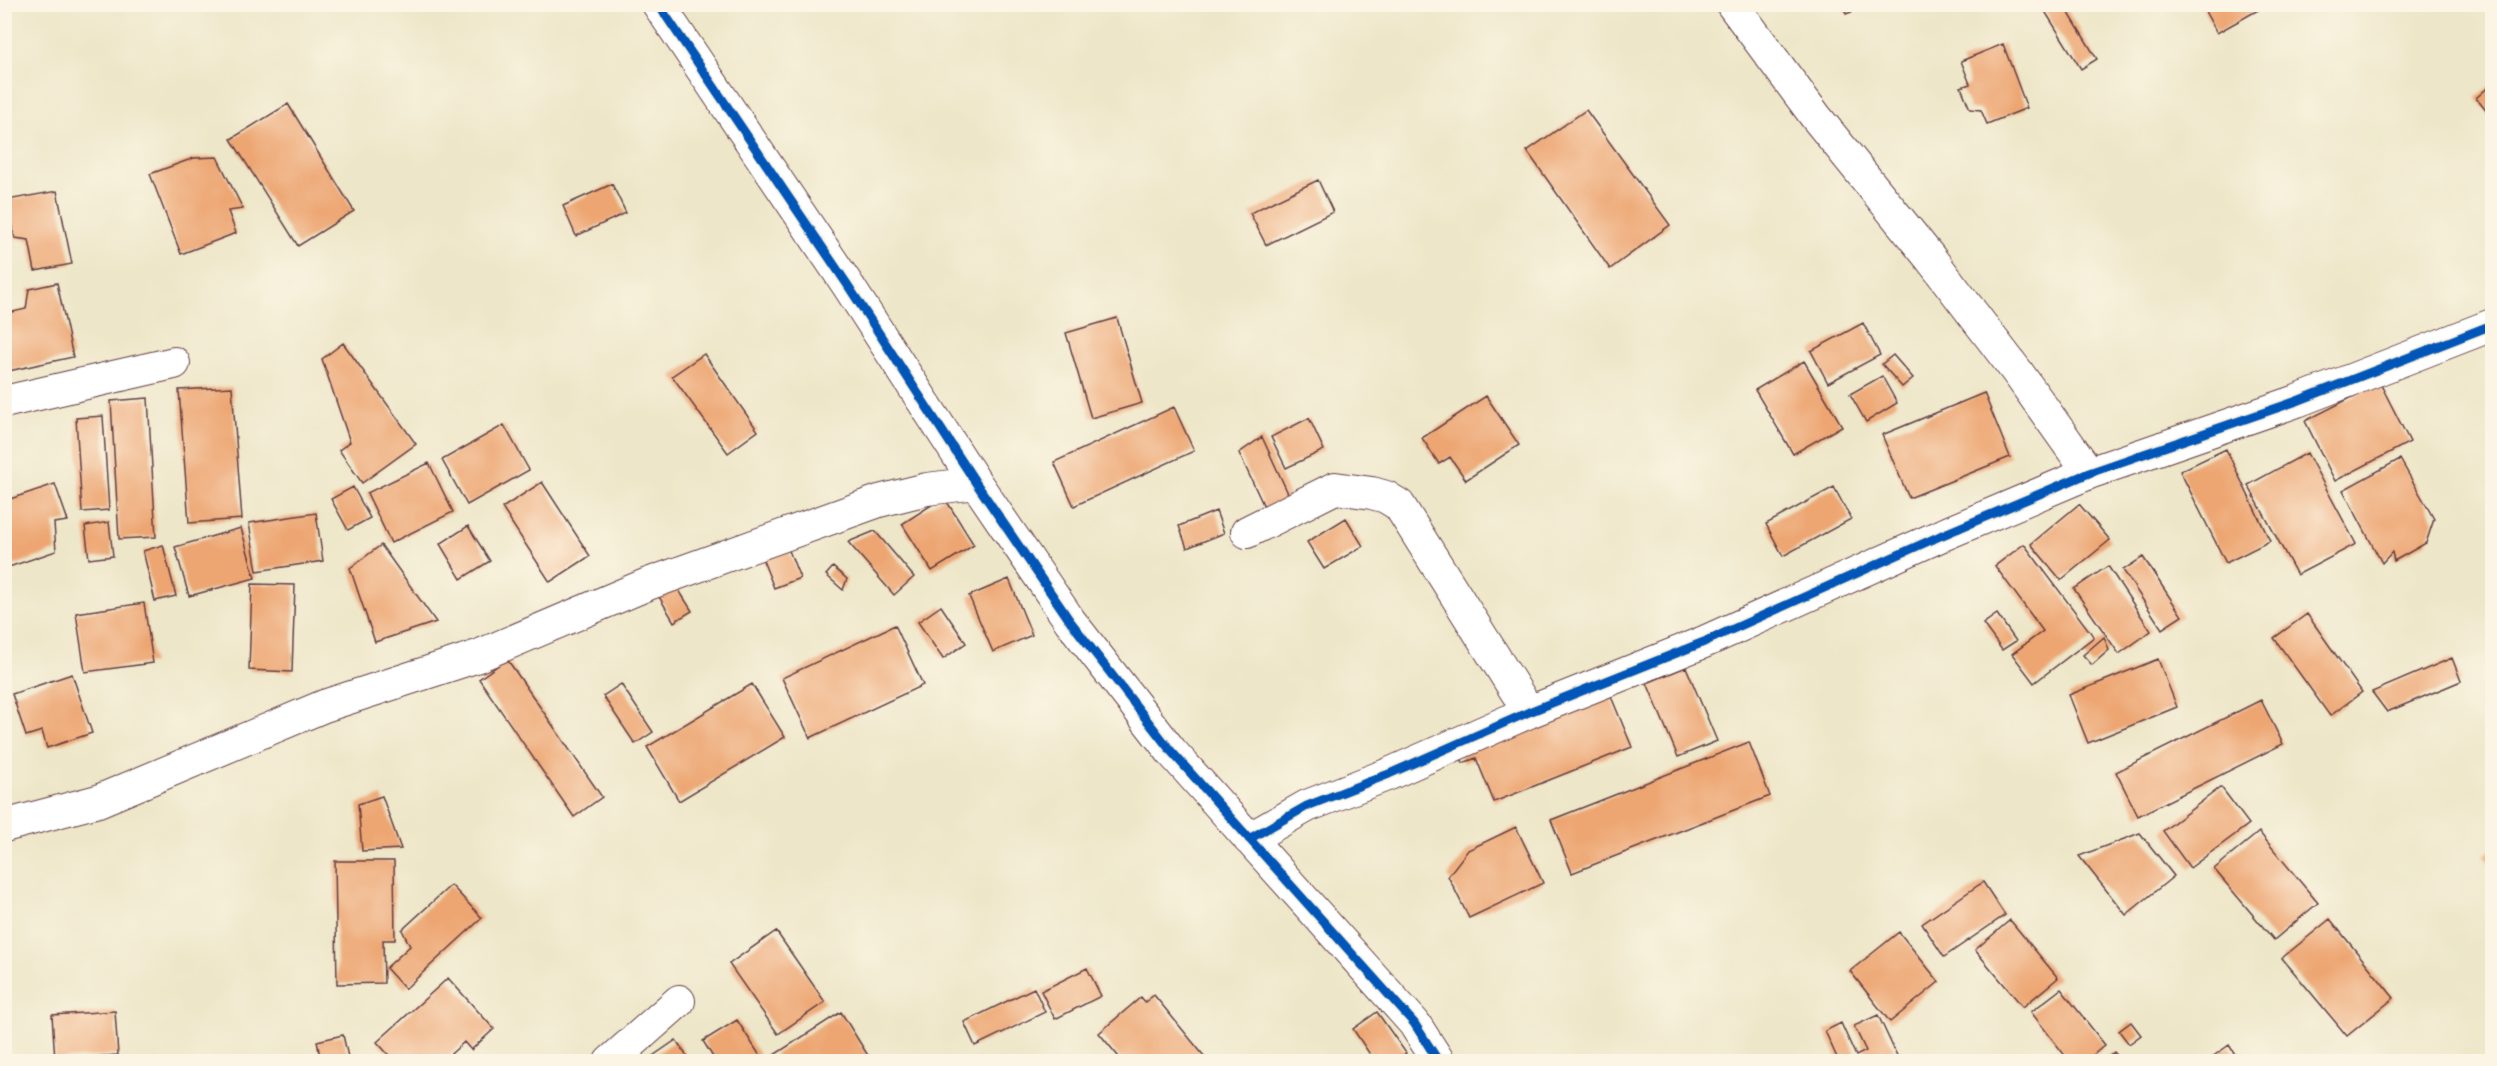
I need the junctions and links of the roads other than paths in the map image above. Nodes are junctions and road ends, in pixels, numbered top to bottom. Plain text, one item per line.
1 (658, 4) edge
2 (1732, 4) edge
3 (2493, 326) edge
4 (174, 363) dead end
5 (4, 402) edge
6 (2089, 473) junction
7 (976, 483) junction
8 (1247, 532) dead end
9 (1529, 712) junction
10 (4, 826) edge
11 (1249, 839) junction
12 (679, 1001) dead end
13 (610, 1062) edge
14 (1439, 1062) edge

1 - 7 street
2 - 6 street
3 - 6 street
4 - 5 street
6 - 9 street
7 - 10 street
7 - 11 street
8 - 9 street
9 - 11 street
11 - 14 street
12 - 13 street

